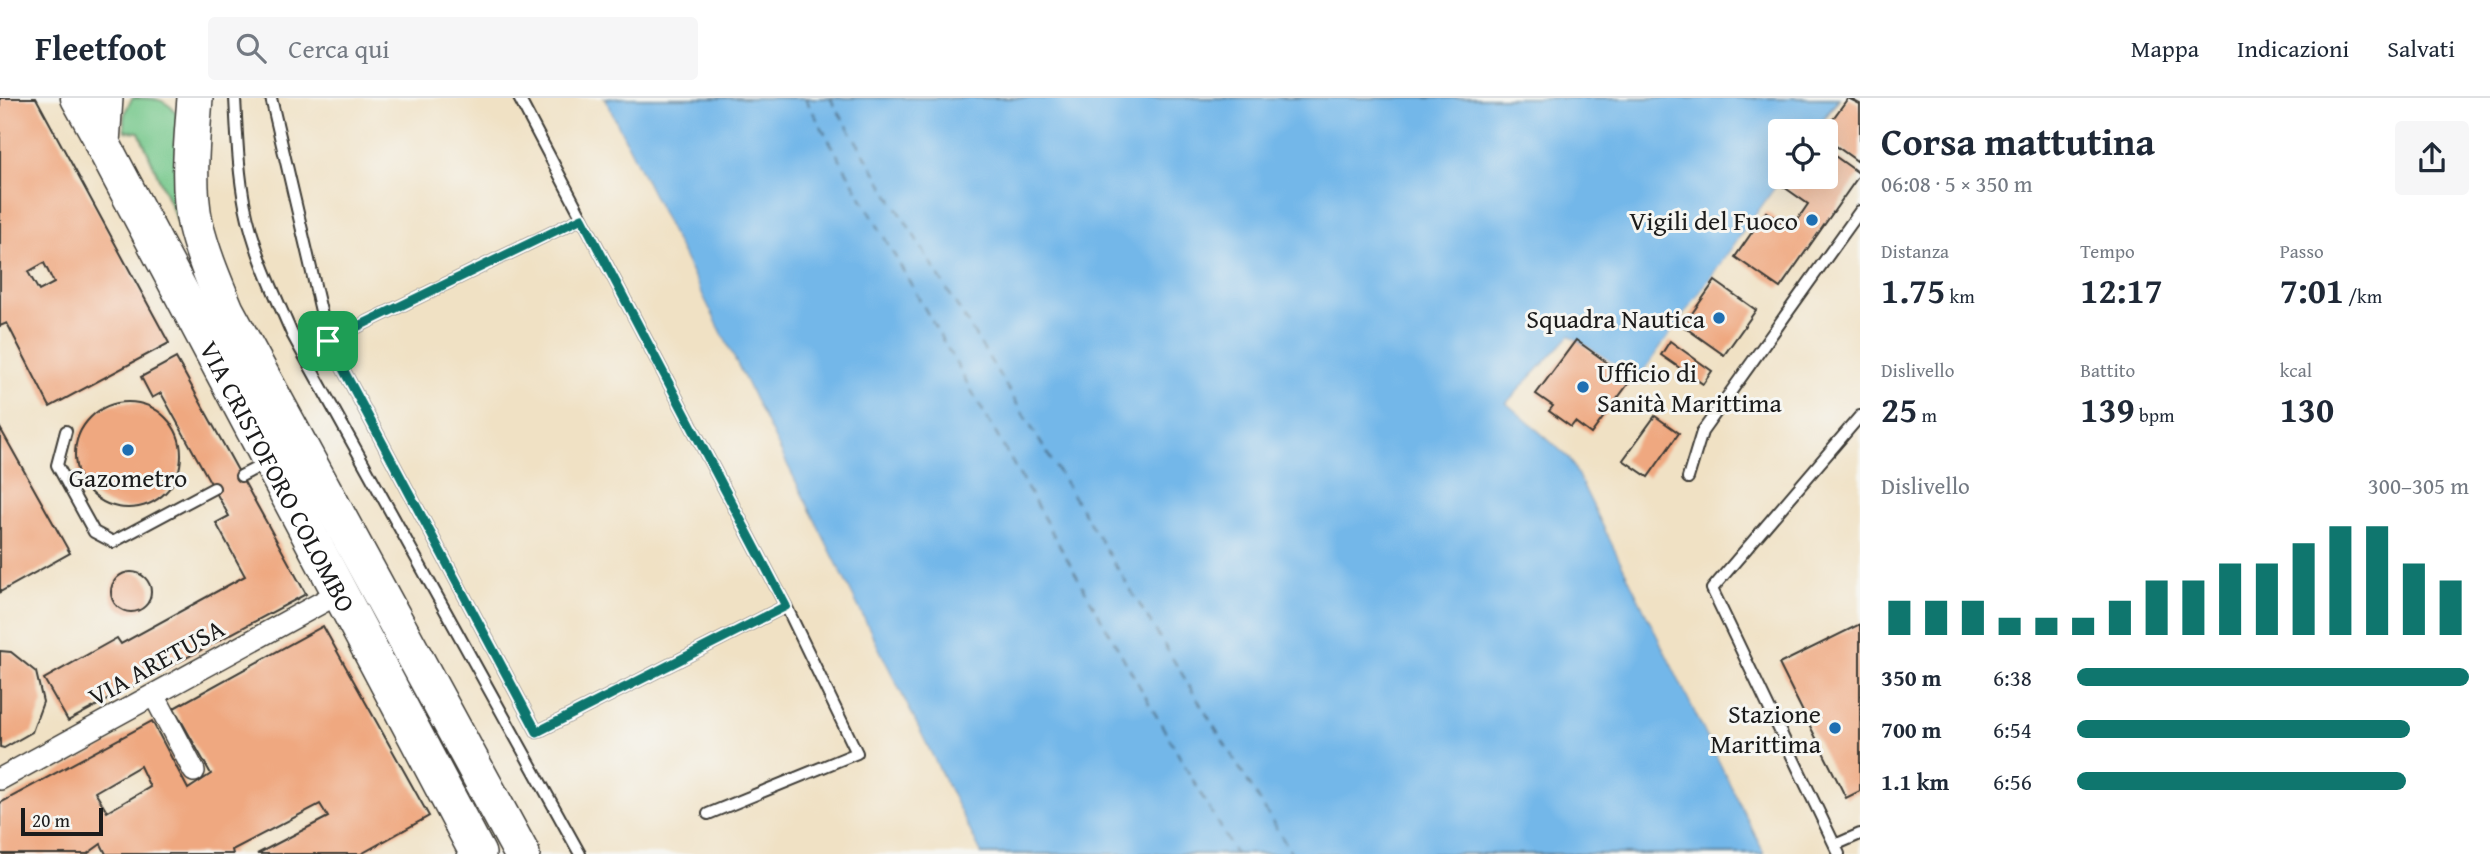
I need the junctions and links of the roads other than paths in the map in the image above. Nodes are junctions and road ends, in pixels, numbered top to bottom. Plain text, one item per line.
1 (77, 98) edge
2 (105, 98) edge
3 (235, 98) edge
4 (271, 98) edge
5 (519, 98) edge
6 (191, 101) edge
7 (102, 143) junction
8 (1860, 211) edge
9 (582, 218) junction
10 (328, 341) junction
11 (1860, 416) edge
12 (66, 431) dead end
13 (1688, 478) dead end
14 (214, 488) dead end
15 (339, 593) junction
16 (786, 606) junction
17 (154, 695) junction
18 (194, 771) dead end
19 (0, 779) edge
20 (708, 814) dead end
21 (1860, 834) edge
22 (1837, 850) edge
23 (478, 854) edge
24 (522, 854) edge
25 (580, 854) edge

1 - 7 main road, VIA CRISTOFORO COLOMBO
2 - 7 main road
3 - 25 lane
4 - 10 lane
5 - 9 lane
6 - 24 main road, VIA CRISTOFORO COLOMBO
7 - 15 main road, VIA CRISTOFORO COLOMBO
8 - 13 lane
9 - 10 lane
9 - 16 lane
10 - 16 lane
11 - 22 lane
12 - 14 lane
15 - 17 street, VIA ARETUSA
15 - 23 main road, VIA CRISTOFORO COLOMBO
16 - 20 lane
17 - 18 street
17 - 19 street, VIA ARETUSA
21 - 22 lane

